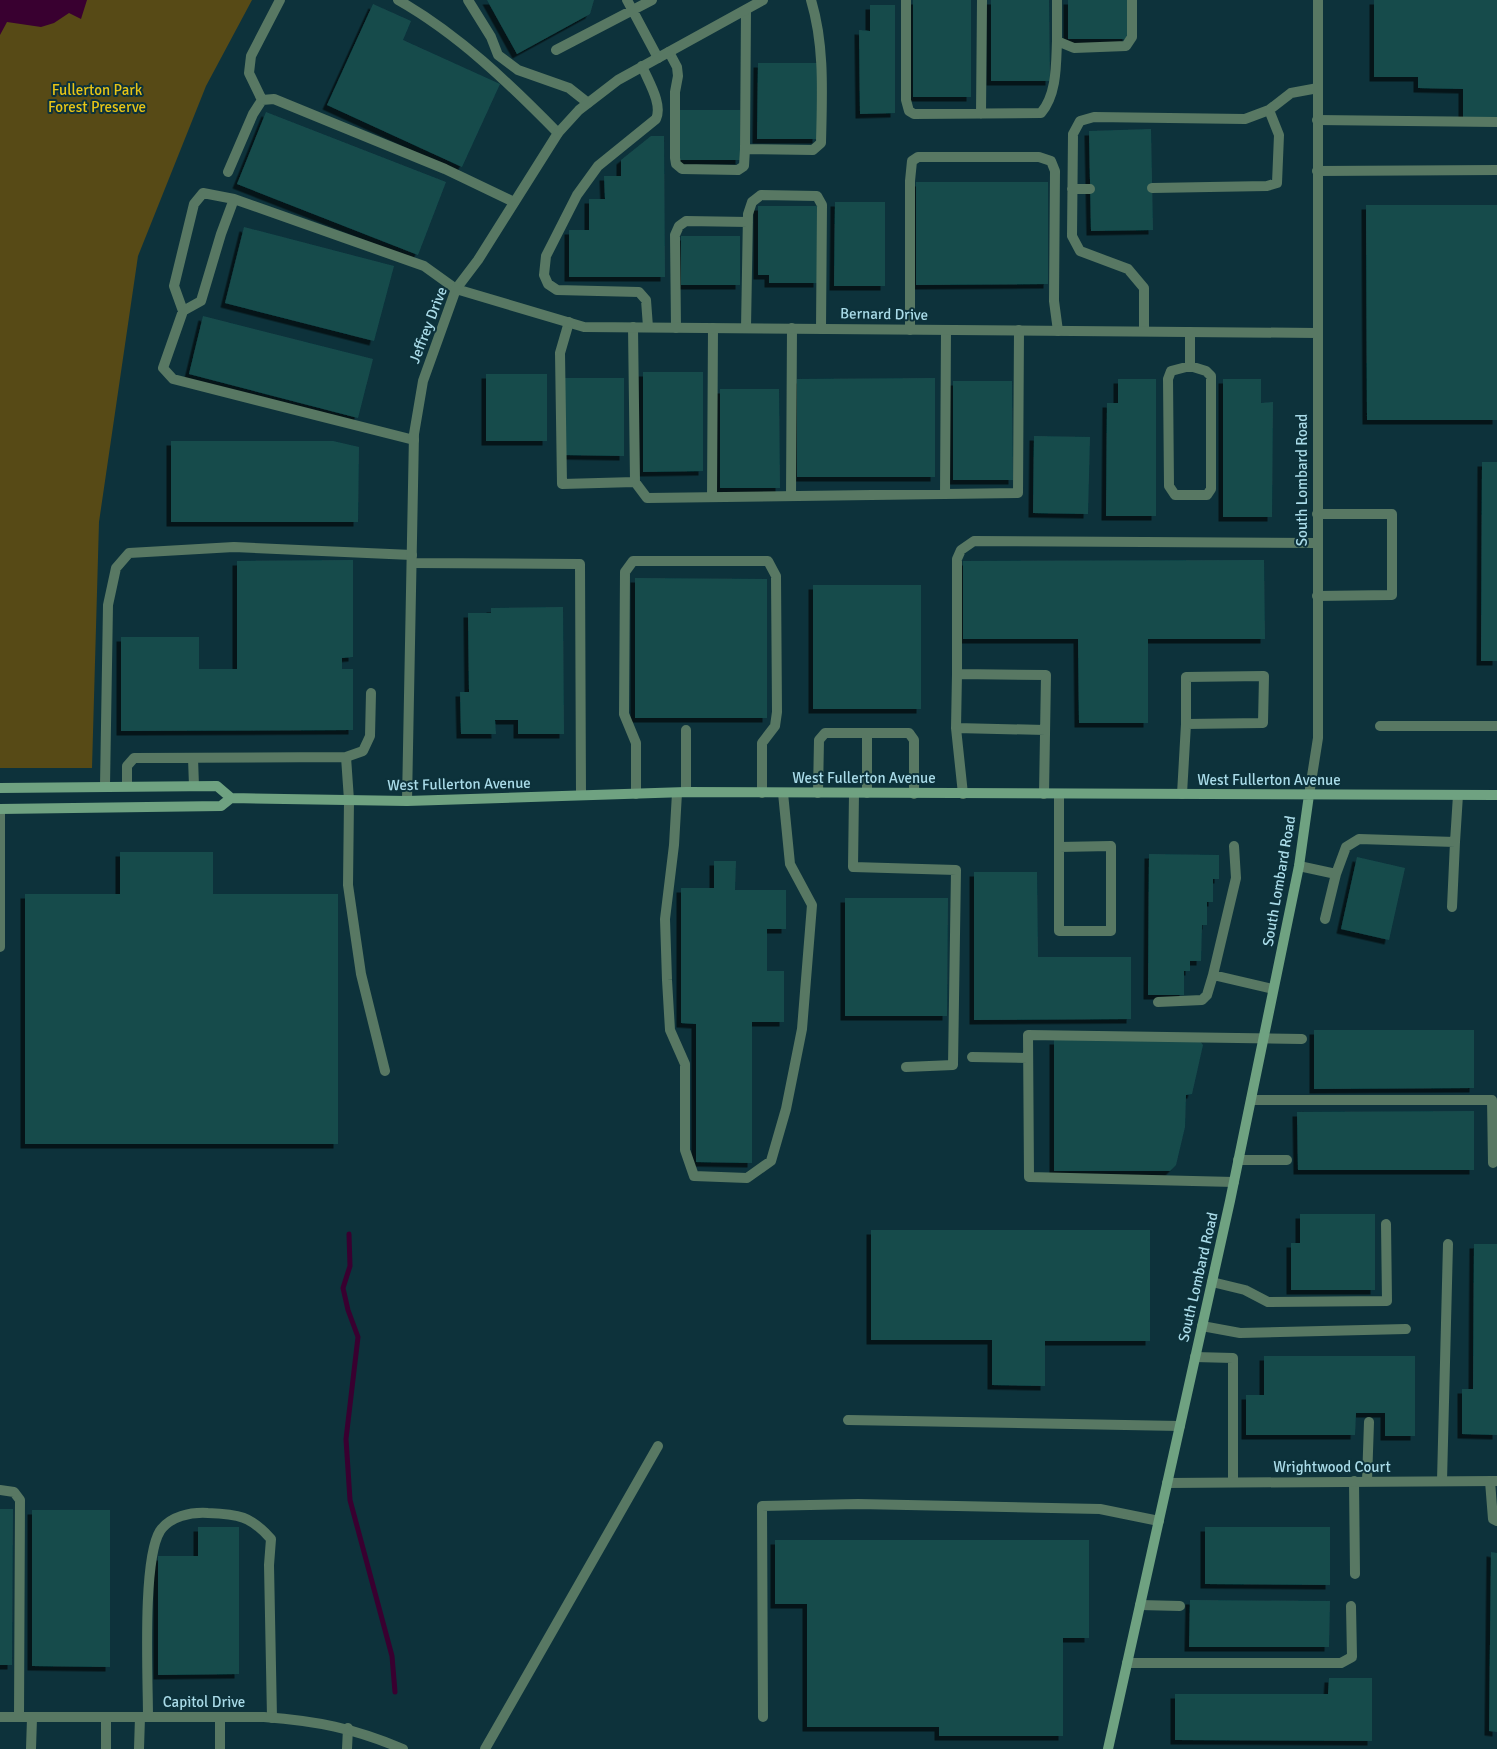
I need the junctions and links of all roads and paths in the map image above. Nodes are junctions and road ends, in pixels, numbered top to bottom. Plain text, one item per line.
1 (280, 0) edge
2 (398, 0) edge
3 (468, 0) edge
4 (627, 0) edge
5 (652, 0) edge
6 (762, 0) edge
7 (811, 0) edge
8 (906, 0) edge
9 (982, 0) edge
10 (1057, 0) edge
11 (1132, 0) edge
12 (1318, 0) edge
13 (746, 10) junction
14 (632, 11) junction
15 (1057, 41) junction
16 (556, 50) dead end
17 (670, 52) junction
18 (658, 58) junction
19 (642, 66) junction
20 (1318, 88) junction
21 (262, 100) junction
22 (588, 103) junction
23 (1269, 110) junction
24 (981, 114) junction
25 (1317, 120) junction
26 (1497, 122) edge
27 (558, 132) junction
28 (745, 149) junction
29 (1497, 170) edge
30 (1317, 171) junction
31 (228, 172) dead end
32 (1152, 188) dead end
33 (1072, 189) junction
34 (1090, 189) dead end
35 (234, 199) junction
36 (514, 202) junction
37 (748, 222) junction
38 (456, 289) junction
39 (183, 311) junction
40 (569, 322) junction
41 (633, 327) junction
42 (648, 327) junction
43 (676, 328) junction
44 (714, 328) junction
45 (746, 328) junction
46 (792, 328) junction
47 (820, 329) junction
48 (910, 330) junction
49 (946, 330) junction
50 (1019, 330) junction
51 (1058, 331) junction
52 (1144, 332) junction
53 (1190, 332) junction
54 (1317, 333) junction
55 (1190, 366) junction
56 (414, 440) junction
57 (635, 482) junction
58 (945, 494) junction
59 (791, 496) junction
60 (712, 497) junction
61 (1317, 514) junction
62 (1317, 543) junction
63 (412, 559) junction
64 (1317, 596) junction
65 (957, 674) junction
66 (371, 693) dead end
67 (1186, 724) junction
68 (1380, 726) dead end
69 (1497, 726) edge
70 (956, 728) junction
71 (686, 730) dead end
72 (1045, 730) junction
73 (867, 733) junction
74 (346, 757) junction
75 (193, 758) junction
76 (105, 786) junction
77 (127, 786) junction
78 (194, 786) junction
79 (0, 788) edge
80 (681, 792) junction
81 (762, 793) junction
82 (783, 793) junction
83 (818, 793) junction
84 (854, 793) junction
85 (867, 793) junction
86 (636, 794) junction
87 (914, 794) junction
88 (963, 794) junction
89 (1044, 794) junction
90 (1060, 794) junction
91 (1182, 794) junction
92 (1309, 795) junction
93 (1458, 795) junction
94 (1497, 795) edge
95 (581, 796) junction
96 (231, 798) junction
97 (349, 800) junction
98 (407, 801) junction
99 (0, 809) edge
100 (1455, 842) junction
101 (1234, 846) dead end
102 (1059, 847) junction
103 (1, 859) edge
104 (1299, 866) junction
105 (1336, 874) junction
106 (1, 904) edge
107 (1452, 907) dead end
108 (1325, 919) dead end
109 (0, 948) edge
110 (1214, 975) junction
111 (1273, 989) junction
112 (1158, 1002) dead end
113 (1263, 1038) junction
114 (1302, 1039) dead end
115 (972, 1057) dead end
116 (1028, 1058) junction
117 (906, 1067) dead end
118 (385, 1071) dead end
119 (1250, 1100) junction
120 (1238, 1160) junction
121 (1287, 1160) dead end
122 (1493, 1163) dead end
123 (1234, 1182) junction
124 (1386, 1224) dead end
125 (1448, 1244) dead end
126 (1212, 1282) junction
127 (1202, 1326) junction
128 (1406, 1329) dead end
129 (1195, 1357) junction
130 (848, 1420) dead end
131 (1368, 1422) dead end
132 (1180, 1426) junction
133 (658, 1446) dead end
134 (1367, 1481) junction
135 (1442, 1481) junction
136 (1494, 1481) edge
137 (1233, 1482) junction
138 (1354, 1482) junction
139 (1168, 1483) junction
140 (0, 1490) edge
141 (1159, 1521) junction
142 (1497, 1521) edge
143 (1355, 1574) dead end
144 (1140, 1605) junction
145 (1180, 1606) dead end
146 (1351, 1606) dead end
147 (1127, 1663) junction
148 (106, 1717) junction
149 (144, 1717) junction
150 (220, 1717) junction
151 (763, 1717) dead end
152 (0, 1718) edge
153 (19, 1718) junction
154 (32, 1718) junction
155 (272, 1718) junction
156 (348, 1728) junction
157 (31, 1749) edge
158 (106, 1749) edge
159 (139, 1749) edge
160 (220, 1749) edge
161 (347, 1749) edge
162 (403, 1749) edge
163 (485, 1749) edge
164 (1108, 1749) edge

1 - 21 street
2 - 27 street
3 - 22 street
4 - 14 street
5 - 14 street
6 - 13 street, Jeffrey Drive
7 - 28 street
8 - 24 street
9 - 24 street
10 - 15 street
11 - 15 street
12 - 20 street, South Lombard Road
13 - 17 street, Jeffrey Drive
13 - 28 street
14 - 16 street
14 - 18 street
15 - 24 street
17 - 18 street, Jeffrey Drive
17 - 28 street
18 - 19 street, Jeffrey Drive
19 - 22 street, Jeffrey Drive
19 - 42 street
20 - 23 street
20 - 25 street, South Lombard Road
21 - 31 street
21 - 36 street
22 - 27 street, Jeffrey Drive
23 - 32 street
23 - 33 street
25 - 26 street
25 - 30 street, South Lombard Road
27 - 36 street, Jeffrey Drive
29 - 30 street
30 - 54 street, South Lombard Road
33 - 34 street
33 - 52 street
35 - 38 street, Bernard Drive
35 - 39 street
35 - 39 street, Bernard Drive
36 - 38 street, Jeffrey Drive
37 - 43 street
37 - 45 street
37 - 47 street
38 - 40 street, Bernard Drive
38 - 56 street, Jeffrey Drive
39 - 56 street
40 - 41 street, Bernard Drive
40 - 57 street
41 - 42 street, Bernard Drive
41 - 57 street
42 - 43 street, Bernard Drive
43 - 44 street, Bernard Drive
44 - 45 street, Bernard Drive
44 - 60 street
45 - 46 street, Bernard Drive
46 - 47 street, Bernard Drive
46 - 59 street
47 - 48 street, Bernard Drive
48 - 49 street, Bernard Drive
48 - 51 street
49 - 50 street, Bernard Drive
49 - 58 street
50 - 51 street, Bernard Drive
50 - 58 street
51 - 52 street, Bernard Drive
52 - 53 street, Bernard Drive
53 - 54 street, Bernard Drive
53 - 55 street
54 - 61 street, South Lombard Road
55 - 55 street
56 - 63 street, Jeffrey Drive
57 - 60 street
58 - 59 street
59 - 60 street
61 - 62 street, South Lombard Road
61 - 64 street
62 - 64 street, South Lombard Road
62 - 65 street
63 - 76 street
63 - 95 street
63 - 98 street, Jeffrey Drive
64 - 92 street, South Lombard Road
65 - 70 street
65 - 72 street
66 - 74 street
67 - 67 street
67 - 91 street
68 - 69 street
70 - 72 street
70 - 88 street
71 - 80 street
72 - 89 street
73 - 83 street
73 - 85 street
73 - 87 street
74 - 75 street
74 - 97 street
75 - 77 street
75 - 78 street
76 - 77 street, West Fullerton Avenue
76 - 79 street, West Fullerton Avenue
77 - 78 street, West Fullerton Avenue
78 - 96 street, West Fullerton Avenue
80 - 81 street, West Fullerton Avenue
80 - 82 street
80 - 86 street, West Fullerton Avenue
81 - 82 street, West Fullerton Avenue
81 - 86 street
82 - 83 street, West Fullerton Avenue
83 - 84 street, West Fullerton Avenue
84 - 85 street, West Fullerton Avenue
84 - 117 street
85 - 87 street, West Fullerton Avenue
86 - 95 street, West Fullerton Avenue
87 - 88 street, West Fullerton Avenue
88 - 89 street, West Fullerton Avenue
89 - 90 street, West Fullerton Avenue
90 - 91 street, West Fullerton Avenue
90 - 102 street
91 - 92 street, West Fullerton Avenue
92 - 93 street, West Fullerton Avenue
92 - 104 street, South Lombard Road
93 - 94 street, West Fullerton Avenue
93 - 100 street
95 - 98 street, West Fullerton Avenue
96 - 97 street, West Fullerton Avenue
96 - 99 street, West Fullerton Avenue
97 - 98 street, West Fullerton Avenue
97 - 118 street
99 - 103 street
100 - 105 street
100 - 107 street
101 - 110 street
102 - 102 street
103 - 106 street
104 - 105 street
104 - 111 street, South Lombard Road
105 - 108 street
106 - 109 street
110 - 111 street
110 - 112 street
111 - 113 street, South Lombard Road
113 - 114 street
113 - 116 street
113 - 119 street, South Lombard Road
115 - 116 street
116 - 123 street
119 - 120 street, South Lombard Road
119 - 122 street
120 - 121 street
120 - 123 street, South Lombard Road
123 - 126 street, South Lombard Road
124 - 126 street
125 - 135 street
126 - 127 street, South Lombard Road
127 - 128 street
127 - 129 street, South Lombard Road
129 - 132 street, South Lombard Road
129 - 137 street
130 - 132 street
131 - 134 street
132 - 139 street, South Lombard Road
133 - 163 street
134 - 135 street, Wrightwood Court
134 - 138 street, Wrightwood Court
135 - 136 street, Wrightwood Court
136 - 142 street
137 - 138 street, Wrightwood Court
137 - 139 street, Wrightwood Court
138 - 143 street
139 - 141 street, South Lombard Road
140 - 153 street
141 - 144 street, South Lombard Road
141 - 151 street
144 - 145 street
144 - 147 street, South Lombard Road
146 - 147 street
147 - 164 street, South Lombard Road
148 - 149 street, Capitol Drive
148 - 154 street, Capitol Drive
148 - 158 street
149 - 150 street, Capitol Drive
149 - 155 street
149 - 159 street
150 - 155 street, Capitol Drive
150 - 160 street
152 - 153 street, Capitol Drive
153 - 154 street, Capitol Drive
154 - 157 street
155 - 156 street, Capitol Drive
156 - 161 street
156 - 162 street, Capitol Drive

